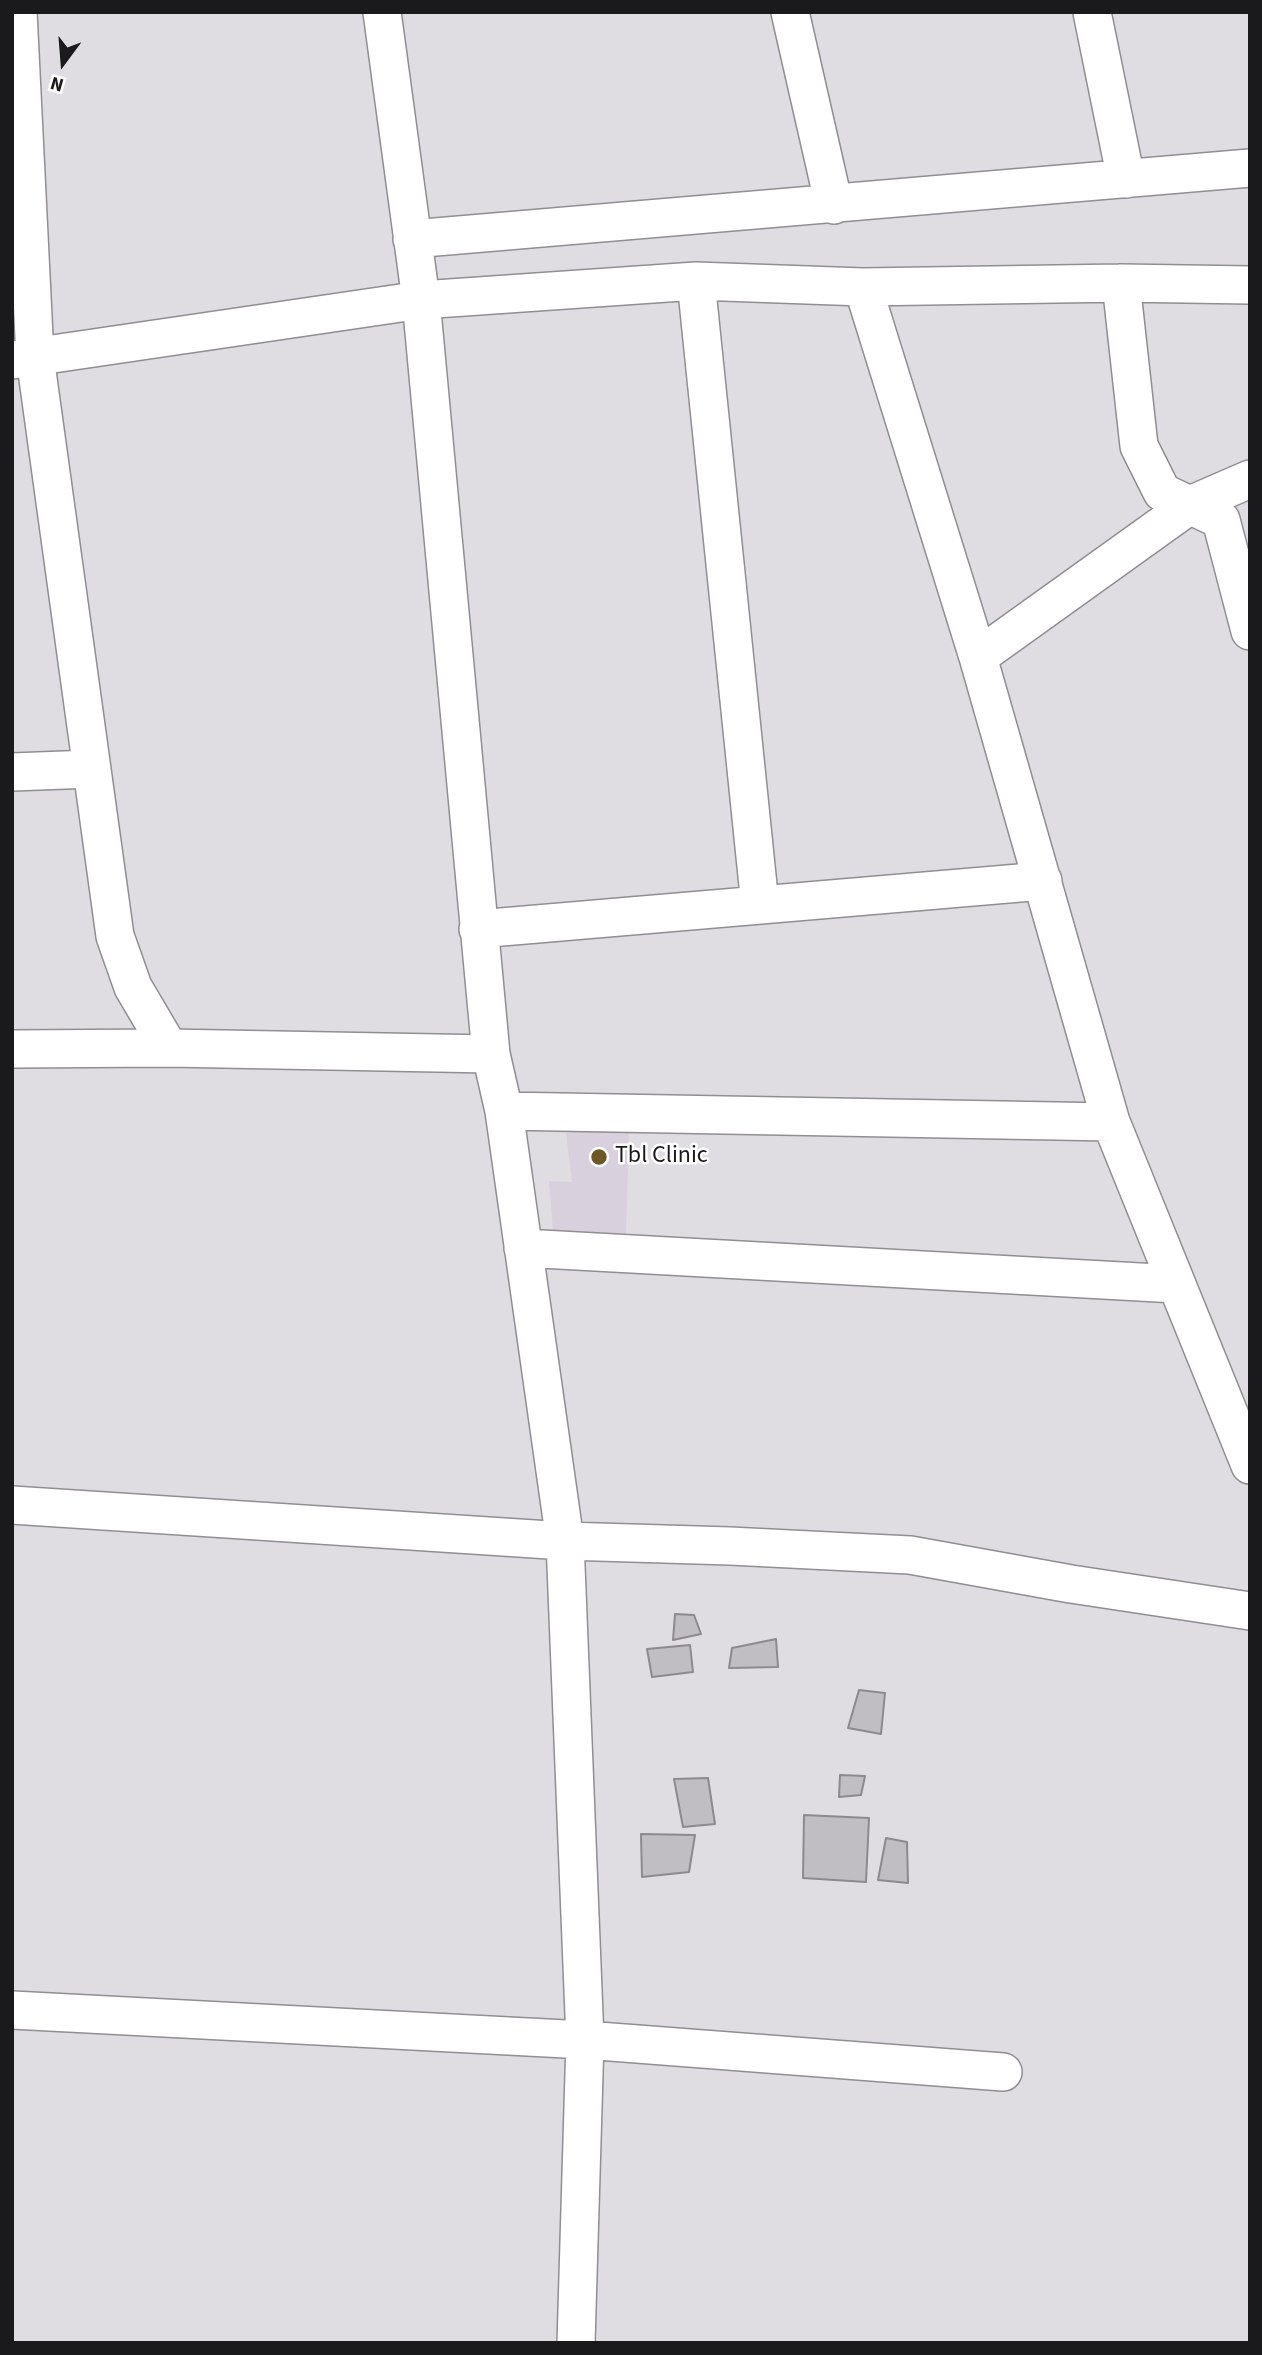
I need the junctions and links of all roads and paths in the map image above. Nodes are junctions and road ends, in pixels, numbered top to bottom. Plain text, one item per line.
1 (18, 12) edge
2 (382, 12) edge
3 (790, 12) edge
4 (1092, 12) edge
5 (1250, 168) edge
6 (1126, 178) junction
7 (834, 205) junction
8 (412, 239) junction
9 (696, 281) junction
10 (1121, 283) junction
11 (1250, 285) edge
12 (863, 287) junction
13 (421, 300) junction
14 (23, 358) edge
15 (1250, 479) edge
16 (1190, 505) junction
17 (1250, 631) edge
18 (978, 657) junction
19 (91, 769) junction
20 (12, 772) edge
21 (1043, 881) junction
22 (760, 905) junction
23 (478, 929) junction
24 (169, 1048) junction
25 (12, 1049) edge
26 (491, 1054) junction
27 (504, 1111) junction
28 (1111, 1122) junction
29 (523, 1248) junction
30 (1176, 1284) junction
31 (1250, 1465) edge
32 (12, 1505) edge
33 (565, 1541) junction
34 (1250, 1611) edge
35 (12, 2010) edge
36 (585, 2040) junction
37 (1003, 2072) dead end
38 (576, 2343) edge

1 - 14 street
2 - 8 street
3 - 7 street
4 - 6 street
5 - 6 street
6 - 7 street
7 - 8 street
8 - 13 street
9 - 12 street
9 - 13 street
9 - 22 street
10 - 11 street
10 - 12 street
10 - 16 street
12 - 18 street
13 - 14 street
13 - 23 street
14 - 19 street
15 - 16 street
16 - 17 street
16 - 18 street
18 - 21 street
19 - 20 street
19 - 24 street
21 - 22 street
21 - 28 street
22 - 23 street
23 - 26 street
24 - 25 street
24 - 26 street
26 - 27 street
27 - 28 street
27 - 29 street
28 - 30 street
29 - 30 street
29 - 33 street
30 - 31 street
32 - 33 street
33 - 34 street
33 - 36 street
35 - 36 street
36 - 37 street
36 - 38 street

